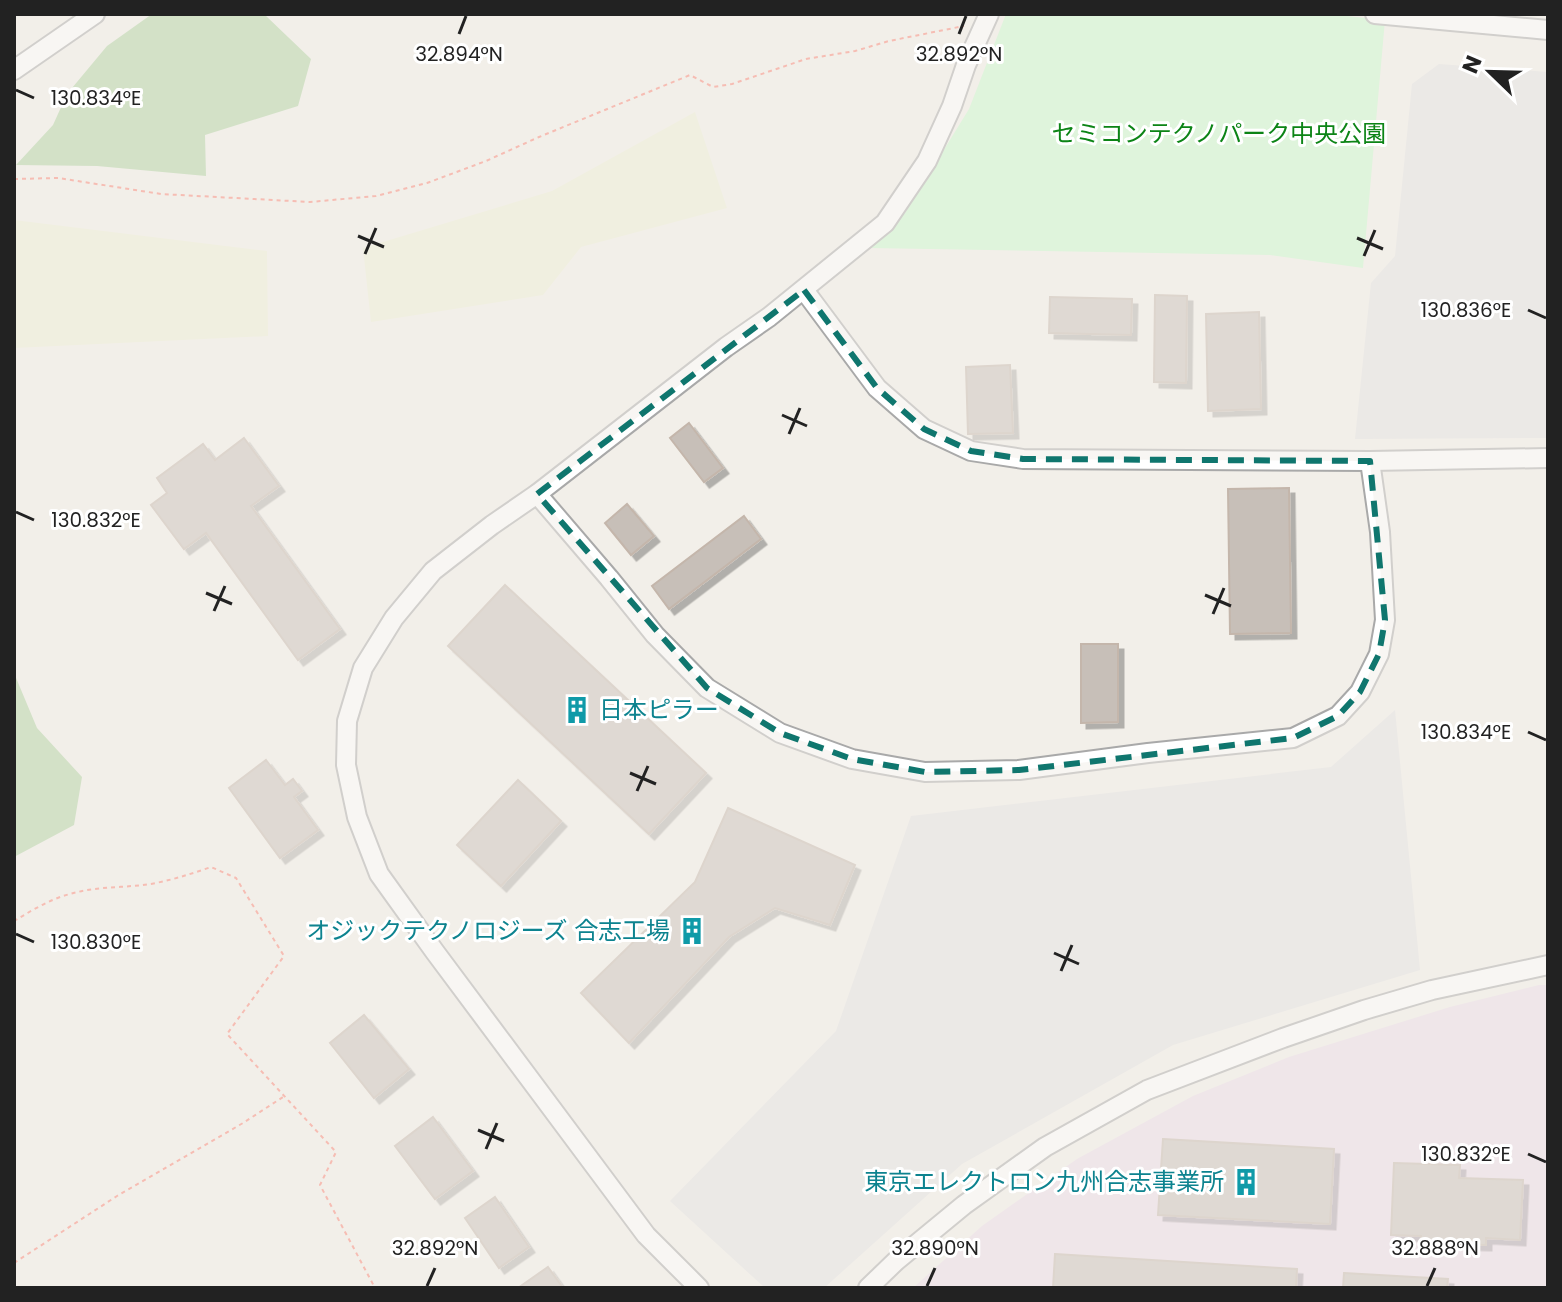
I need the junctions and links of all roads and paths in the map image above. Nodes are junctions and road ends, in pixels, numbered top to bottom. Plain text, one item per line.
1 (95, 14) edge
2 (1375, 14) edge
3 (987, 18) edge
4 (1548, 30) edge
5 (14, 70) edge
6 (14, 179) edge
7 (804, 290) junction
8 (1548, 458) edge
9 (1370, 461) junction
10 (537, 494) junction
11 (14, 921) edge
12 (1548, 965) edge
13 (284, 1096) junction
14 (14, 1263) edge
15 (375, 1288) edge
16 (699, 1288) edge
17 (868, 1288) edge

1 - 5 street
2 - 4 street
3 - 6 path
3 - 7 street
7 - 9 street
7 - 10 street
8 - 9 street
9 - 10 street
10 - 16 street
11 - 13 path
12 - 17 street
13 - 14 path
13 - 15 path

